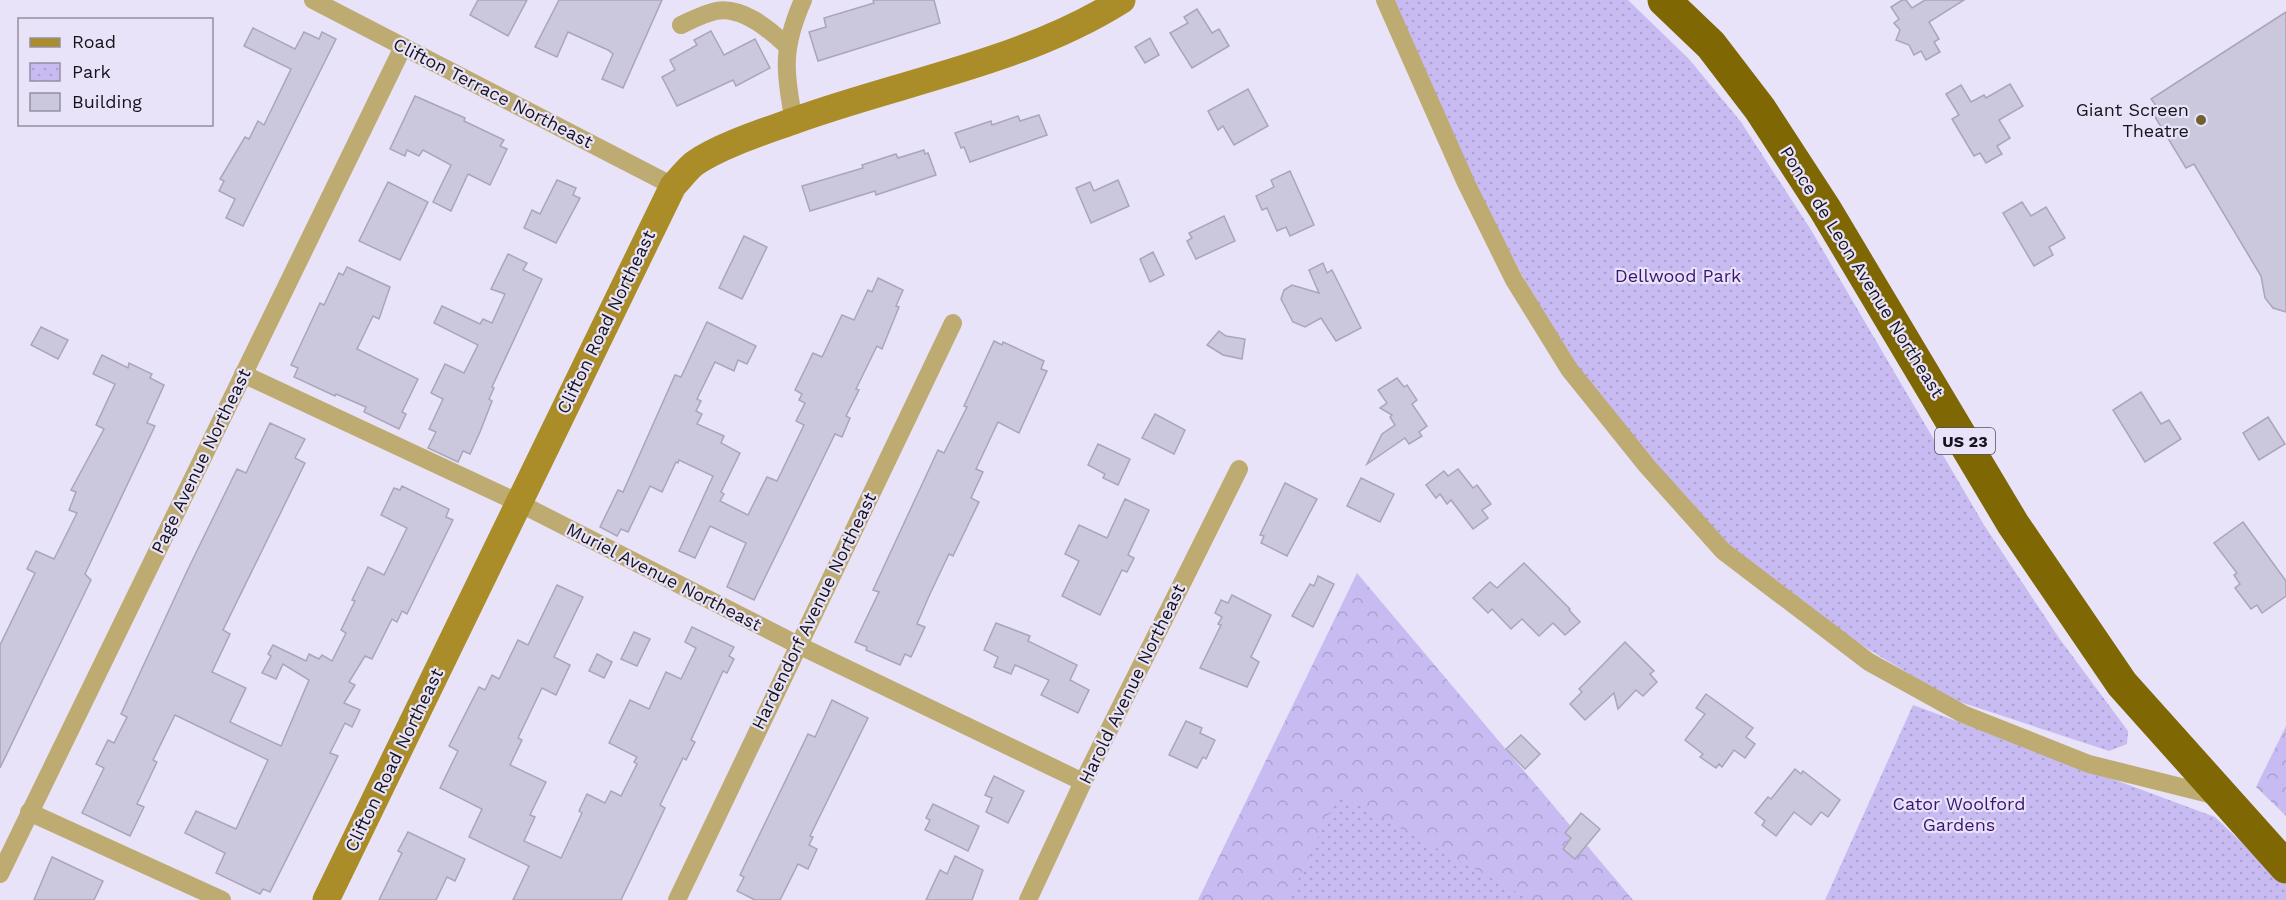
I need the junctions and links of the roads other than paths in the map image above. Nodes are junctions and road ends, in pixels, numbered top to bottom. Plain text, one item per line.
1 (313, 0) edge
2 (803, 0) edge
3 (1122, 0) edge
4 (1385, 0) edge
5 (1664, 0) edge
6 (681, 25) dead end
7 (786, 45) junction
8 (403, 47) junction
9 (794, 121) junction
10 (673, 186) junction
11 (953, 323) dead end
12 (243, 374) junction
13 (1239, 469) dead end
14 (517, 502) junction
15 (798, 645) junction
16 (1083, 782) junction
17 (2225, 798) junction
18 (29, 812) junction
19 (2286, 867) edge
20 (0, 874) edge
21 (222, 900) edge
22 (326, 900) edge
23 (676, 900) edge
24 (1028, 900) edge

1 - 8 street, Clifton Terrace Northeast
2 - 7 street
3 - 9 street, Clifton Road Northeast
4 - 17 street
5 - 17 highway, Ponce de Leon Avenue Northeast / US 23
6 - 7 street
7 - 9 street
8 - 10 street, Clifton Terrace Northeast
8 - 12 street, Page Avenue Northeast
9 - 10 street, Clifton Road Northeast
10 - 14 street, Clifton Road Northeast
11 - 15 street, Hardendorf Avenue Northeast
12 - 14 street, Muriel Avenue Northeast
12 - 18 street, Page Avenue Northeast
13 - 16 street, Harold Avenue Northeast
14 - 15 street, Muriel Avenue Northeast
14 - 22 street, Clifton Road Northeast
15 - 16 street, Muriel Avenue Northeast
15 - 23 street, Hardendorf Avenue Northeast
16 - 24 street, Harold Avenue Northeast
17 - 19 highway, Ponce de Leon Avenue Northeast / US 23
18 - 20 street, Page Avenue Northeast
18 - 21 street

